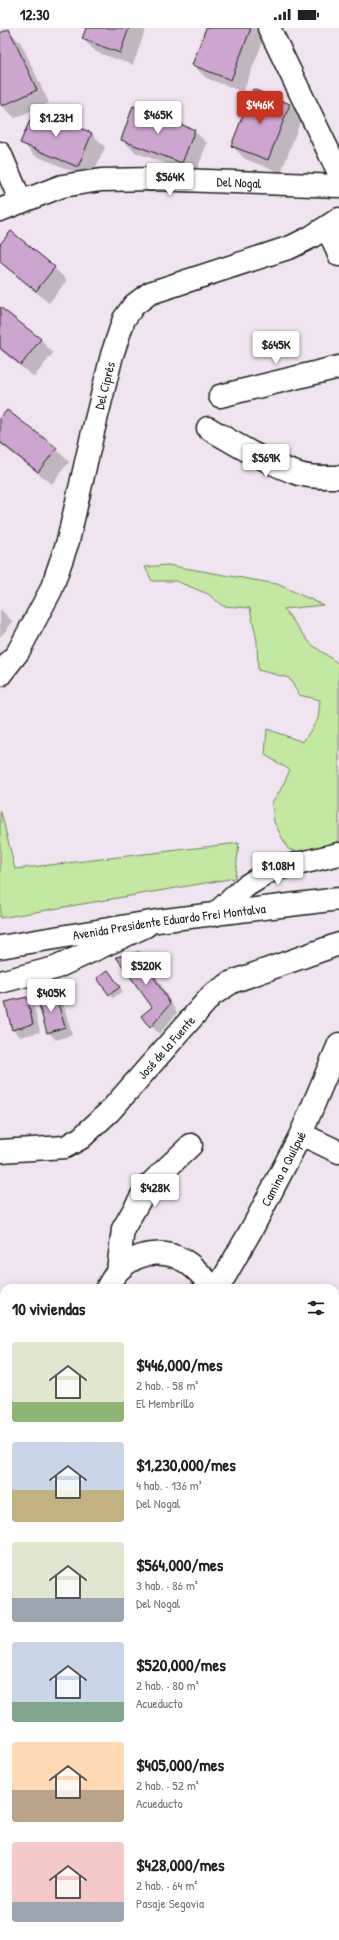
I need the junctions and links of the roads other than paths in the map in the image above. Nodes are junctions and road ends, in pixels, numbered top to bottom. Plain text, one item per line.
1 (269, 28) edge
2 (0, 153) edge
3 (339, 173) edge
4 (339, 186) edge
5 (21, 202) junction
6 (0, 210) edge
7 (332, 224) edge
8 (339, 255) edge
9 (339, 367) edge
10 (220, 396) dead end
11 (208, 428) dead end
12 (339, 477) edge
13 (0, 675) edge
14 (339, 854) edge
15 (339, 899) edge
16 (214, 914) junction
17 (157, 921) junction
18 (339, 944) edge
19 (0, 947) edge
20 (0, 982) edge
21 (339, 1044) edge
22 (301, 1134) junction
23 (191, 1145) dead end
24 (0, 1151) edge
25 (339, 1152) edge
26 (113, 1279) edge
27 (209, 1284) edge
28 (220, 1284) edge

1 - 3 street
2 - 5 street
4 - 5 street, Del Nogal
5 - 6 street, Del Nogal
7 - 8 street
7 - 13 street, Del Ciprés
9 - 10 street
11 - 12 street
14 - 16 street
15 - 16 street, Avenida Presidente Eduardo Frei Montalva
16 - 17 street, Avenida Presidente Eduardo Frei Montalva
17 - 19 street, Avenida Presidente Eduardo Frei Montalva
17 - 20 street
18 - 24 street, José de la Fuente
21 - 22 street, Camino a Quilpué
22 - 25 street
22 - 28 street, Camino a Quilpué
23 - 26 street
26 - 27 street

